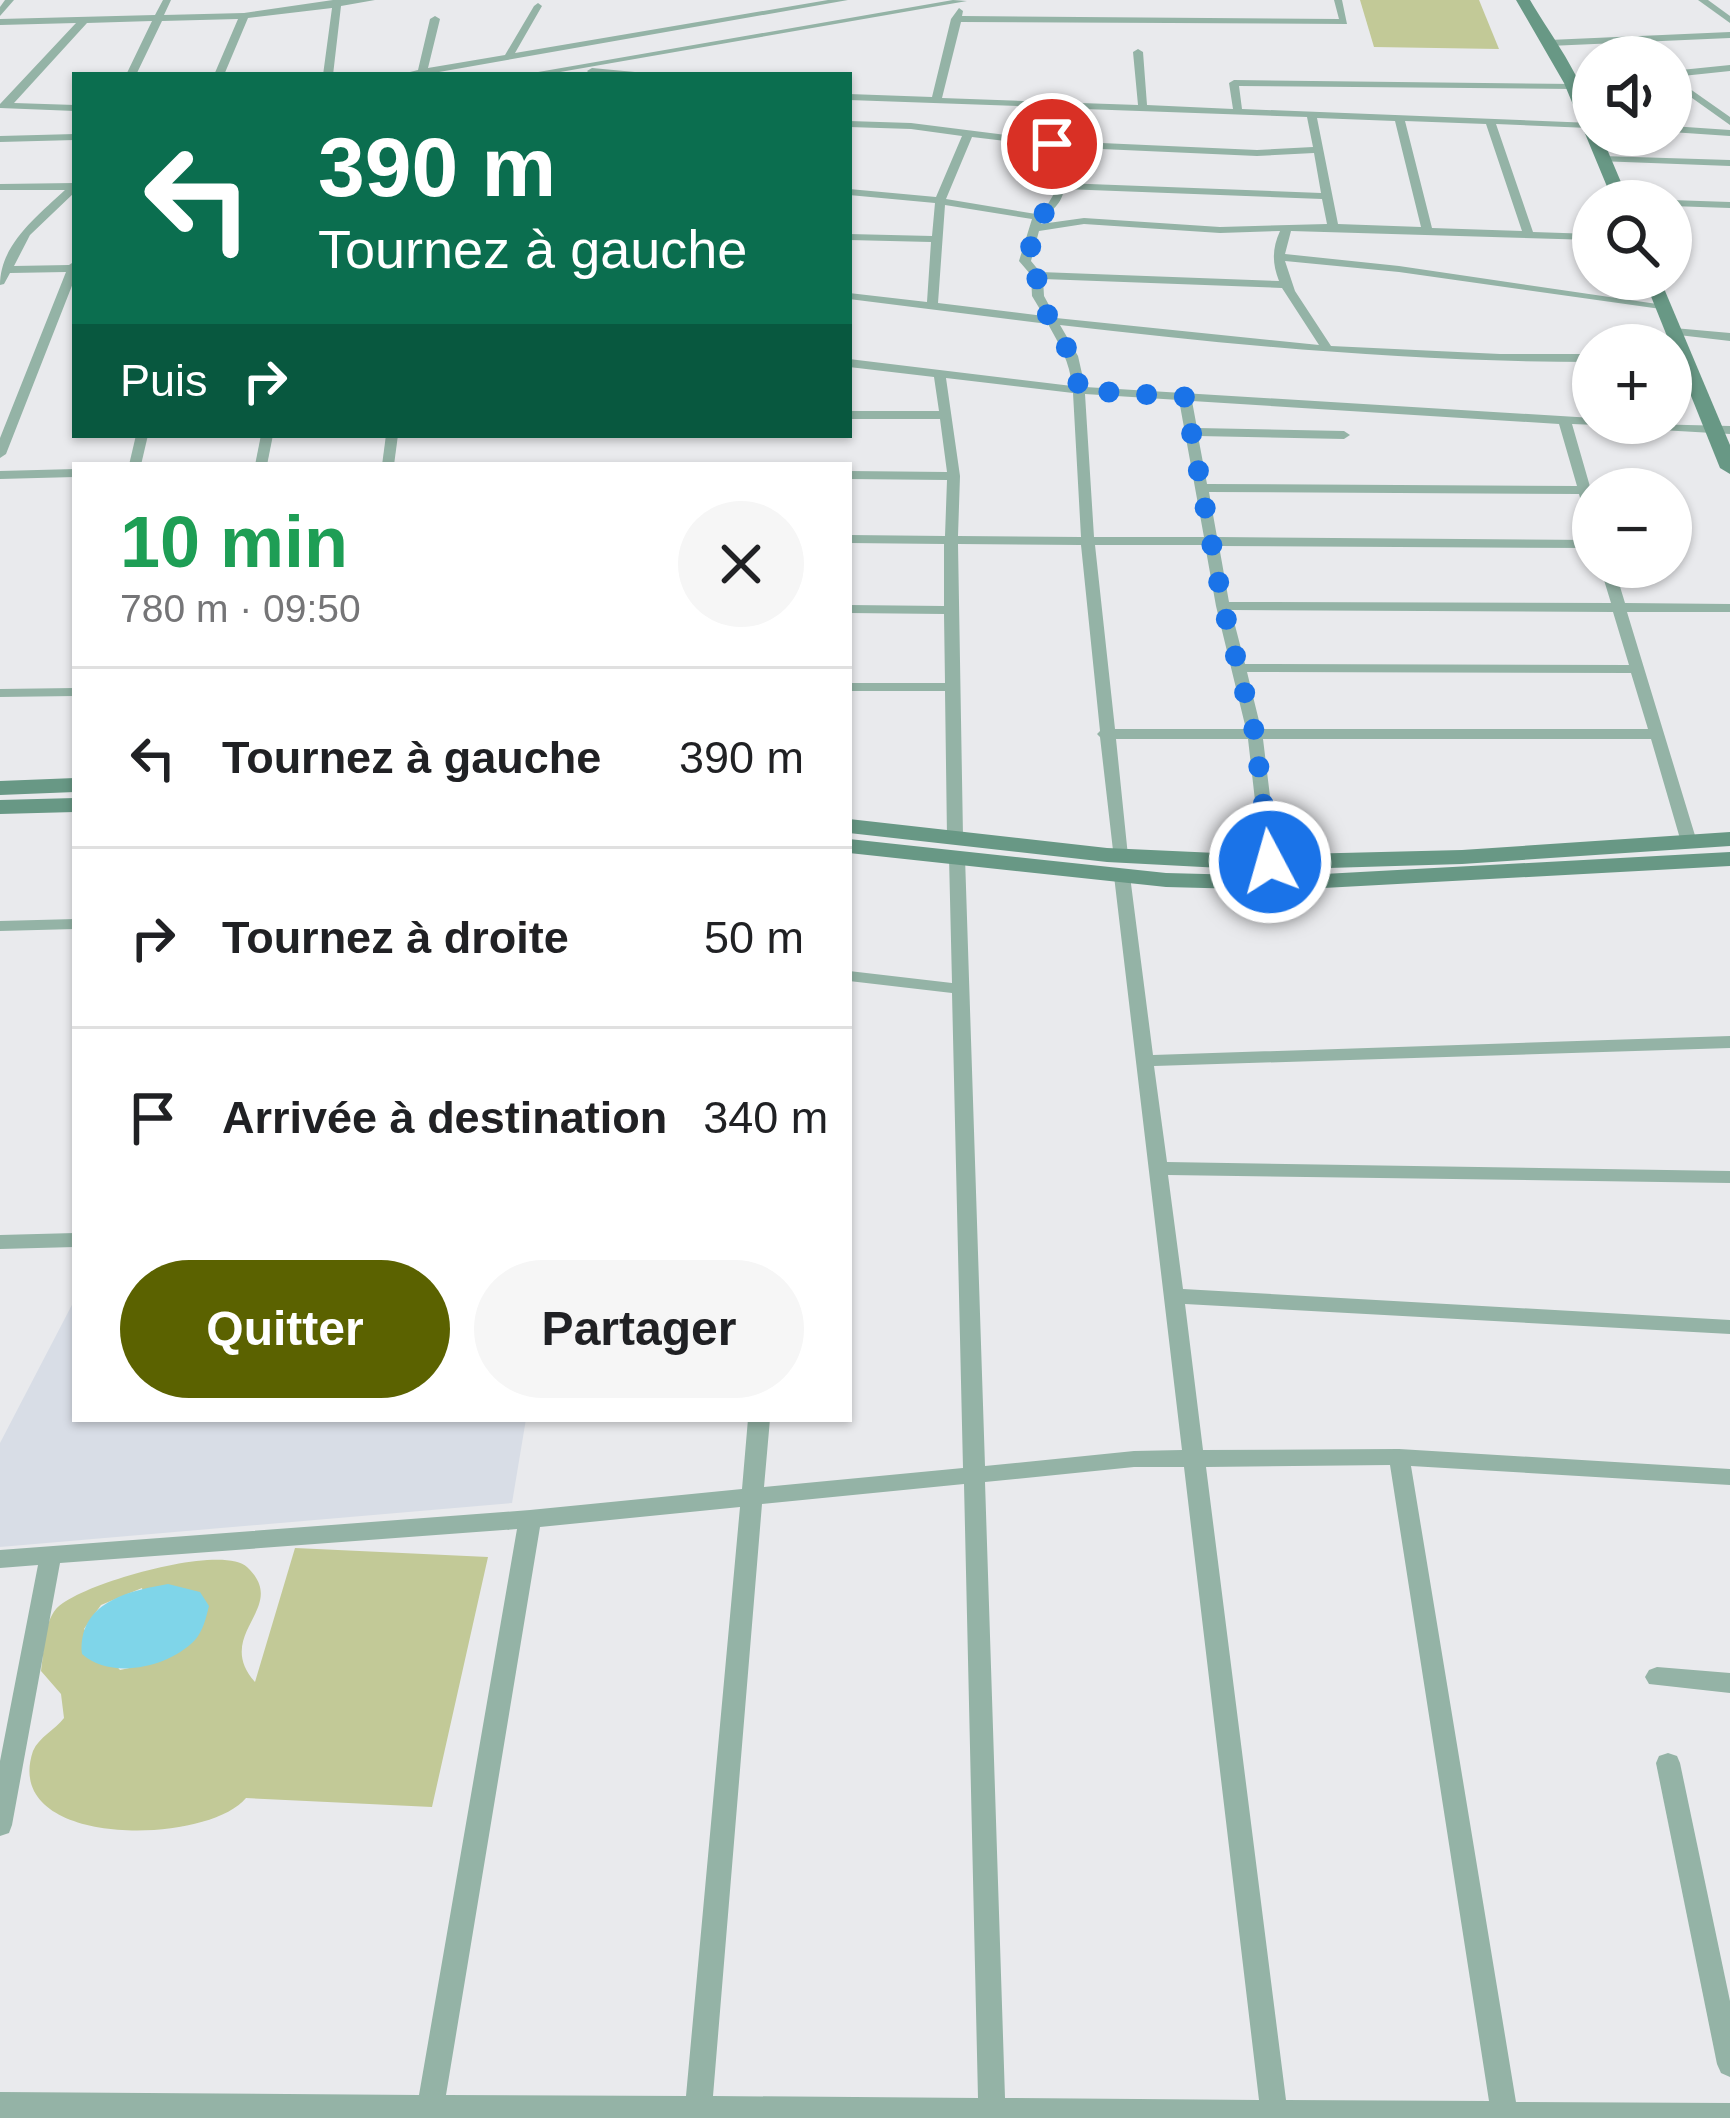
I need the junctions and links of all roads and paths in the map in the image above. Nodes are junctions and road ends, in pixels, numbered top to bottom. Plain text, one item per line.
1 (10, 0) edge
2 (167, 0) edge
3 (371, 0) edge
4 (844, 0) edge
5 (1338, 0) edge
6 (1522, 0) edge
7 (1702, 0) edge
8 (963, 1) edge
9 (336, 2) edge
10 (538, 6) dead end
11 (244, 16) junction
12 (0, 17) edge
13 (158, 18) junction
14 (435, 19) dead end
15 (956, 19) junction
16 (84, 20) junction
17 (1730, 20) edge
18 (1730, 35) edge
19 (1549, 43) junction
20 (1138, 52) dead end
21 (508, 57) junction
22 (1730, 68) edge
23 (558, 70) junction
24 (132, 72) edge
25 (220, 72) edge
26 (328, 72) edge
27 (422, 72) joint
28 (545, 72) edge
29 (589, 72) edge
30 (1692, 73) edge
31 (1572, 85) joint
32 (1692, 94) edge
33 (852, 97) edge
34 (1730, 100) edge
35 (935, 102) junction
36 (1703, 103) junction
37 (3, 106) edge
38 (72, 108) edge
39 (1051, 108) junction
40 (1143, 110) junction
41 (1238, 113) junction
42 (1312, 117) junction
43 (1400, 121) junction
44 (1490, 122) junction
45 (1730, 122) edge
46 (1572, 123) edge
47 (852, 124) edge
48 (1692, 131) edge
49 (968, 134) junction
50 (1730, 134) edge
51 (72, 137) edge
52 (0, 139) edge
53 (1052, 144) junction
54 (1320, 150) junction
55 (1601, 156) edge
56 (1602, 159) junction
57 (1730, 163) edge
58 (1612, 180) edge
59 (72, 186) edge
60 (1059, 186) junction
61 (0, 187) edge
62 (72, 188) edge
63 (852, 192) edge
64 (1326, 196) junction
65 (940, 201) junction
66 (1692, 203) edge
67 (1730, 205) edge
68 (1036, 222) junction
69 (1333, 227) junction
70 (1287, 229) junction
71 (1427, 230) junction
72 (1528, 234) junction
73 (1572, 236) edge
74 (852, 237) edge
75 (935, 239) junction
76 (1281, 257) junction
77 (72, 266) edge
78 (72, 271) edge
79 (2, 274) edge
80 (1037, 275) junction
81 (1286, 284) junction
82 (852, 296) edge
83 (1661, 300) edge
84 (932, 306) junction
85 (1664, 308) junction
86 (1052, 320) junction
87 (1671, 324) edge
88 (1692, 334) edge
89 (1730, 338) edge
90 (1327, 348) junction
91 (1572, 358) edge
92 (852, 363) edge
93 (940, 375) junction
94 (1692, 382) edge
95 (1078, 390) junction
96 (1185, 397) junction
97 (852, 415) edge
98 (947, 416) junction
99 (1564, 420) junction
100 (1572, 421) edge
101 (1192, 432) junction
102 (1692, 432) edge
103 (1344, 435) dead end
104 (1723, 435) edge
105 (0, 454) edge
106 (1578, 468) edge
107 (1730, 468) edge
108 (72, 473) edge
109 (852, 475) edge
110 (0, 476) edge
111 (953, 476) junction
112 (1202, 488) junction
113 (1572, 490) edge
114 (852, 539) edge
115 (951, 542) junction
116 (1212, 543) junction
117 (1088, 544) junction
118 (1572, 544) edge
119 (1613, 588) edge
120 (1223, 606) junction
121 (1619, 608) junction
122 (1730, 608) edge
123 (852, 609) edge
124 (951, 610) junction
125 (1239, 668) junction
126 (1637, 669) junction
127 (852, 687) edge
128 (952, 687) junction
129 (72, 692) edge
130 (0, 693) edge
131 (1105, 734) junction
132 (1255, 734) junction
133 (1657, 734) junction
134 (72, 785) edge
135 (0, 788) edge
136 (72, 805) edge
137 (0, 807) edge
138 (852, 827) edge
139 (1730, 839) edge
140 (1689, 842) junction
141 (852, 846) edge
142 (956, 847) junction
143 (1730, 859) edge
144 (1270, 862) junction
145 (1121, 866) junction
146 (72, 924) edge
147 (0, 926) edge
148 (852, 976) edge
149 (960, 989) junction
150 (1730, 1042) edge
151 (1145, 1060) junction
152 (1158, 1168) junction
153 (1730, 1177) edge
154 (72, 1240) edge
155 (0, 1242) edge
156 (1174, 1296) junction
157 (1730, 1327) edge
158 (759, 1422) edge
159 (1399, 1457) junction
160 (1193, 1460) junction
161 (974, 1475) junction
162 (1730, 1478) edge
163 (754, 1493) junction
164 (530, 1519) junction
165 (51, 1554) junction
166 (0, 1559) edge
167 (1657, 1677) dead end
168 (1730, 1683) edge
169 (1668, 1763) dead end
170 (0, 1825) edge
171 (1730, 2064) edge
172 (0, 2105) edge
173 (430, 2108) junction
174 (698, 2110) junction
175 (992, 2112) junction
176 (1505, 2115) junction
177 (1274, 2116) edge
178 (1730, 2116) edge

1 - 12 street
2 - 13 street
3 - 9 street
4 - 21 street
5 - 15 street
6 - 19 main road
7 - 17 street
8 - 15 street
8 - 23 street
9 - 11 street
9 - 26 street
10 - 21 street
11 - 13 street
11 - 25 street
12 - 16 street
13 - 16 street
13 - 24 street
14 - 27 street
15 - 35 street
16 - 37 street
18 - 19 street
19 - 31 main road
20 - 40 street
21 - 27 street
22 - 30 street
23 - 28 street
23 - 29 street
31 - 41 street
32 - 36 street
33 - 35 street
34 - 36 street
35 - 39 street
36 - 45 street
37 - 38 street
39 - 40 street
39 - 53 street
40 - 41 street
41 - 42 street
42 - 43 street
42 - 54 street
43 - 44 street
43 - 71 street
44 - 46 street
44 - 72 street
47 - 49 street
48 - 50 street
49 - 53 street
49 - 65 street
51 - 52 street
53 - 54 street
53 - 60 street
54 - 64 street
55 - 56 main road
56 - 57 street
56 - 58 main road
59 - 61 street
60 - 64 street
60 - 68 street
62 - 79 street
63 - 65 street
64 - 69 street
65 - 68 street
65 - 75 street
66 - 67 street
68 - 70 street
68 - 80 street
69 - 70 street
69 - 71 street
70 - 76 street
71 - 72 street
72 - 73 street
74 - 75 street
75 - 84 street
76 - 81 street
76 - 85 street
77 - 79 street
78 - 105 street
80 - 81 street
80 - 86 street
81 - 90 street
82 - 84 street
83 - 85 main road
84 - 86 street
85 - 87 main road
86 - 90 street
86 - 95 street
88 - 89 street
90 - 91 street
92 - 93 street
93 - 95 street
93 - 98 street
94 - 104 main road
95 - 96 street
95 - 117 street
96 - 99 street
96 - 101 street
97 - 98 street
98 - 111 street
99 - 100 street
99 - 106 street
101 - 103 street
101 - 112 street
102 - 104 street
104 - 107 main road
108 - 110 street
109 - 111 street
111 - 115 street
112 - 113 street
112 - 116 street
114 - 115 street
115 - 117 street
115 - 124 street
116 - 117 street
116 - 118 street
116 - 120 street
117 - 131 street
119 - 121 street
120 - 121 street
120 - 125 street
121 - 122 street
121 - 126 street
123 - 124 street
124 - 128 street
125 - 126 street
125 - 132 street
126 - 133 street
127 - 128 street
128 - 142 street
129 - 130 street
131 - 132 street
131 - 145 street
132 - 133 street
132 - 144 street
133 - 140 street
134 - 135 main road
136 - 137 main road
138 - 142 main road
139 - 140 main road
140 - 144 main road
141 - 142 main road
142 - 145 main road
142 - 149 street
143 - 145 main road
144 - 145 main road
145 - 151 street
146 - 147 street
148 - 149 street
149 - 161 street
150 - 151 street
151 - 152 street
152 - 153 street
152 - 156 street
154 - 155 street
156 - 157 street
156 - 160 street
158 - 163 street
159 - 160 street
159 - 162 street
159 - 176 street
160 - 161 street
160 - 177 street
161 - 163 street
161 - 175 street
163 - 164 street
163 - 174 street
164 - 165 street
164 - 173 street
165 - 166 street
165 - 170 street
167 - 168 street
169 - 171 street
172 - 173 street
173 - 174 street
174 - 175 street
175 - 177 street
176 - 177 street
176 - 178 street

